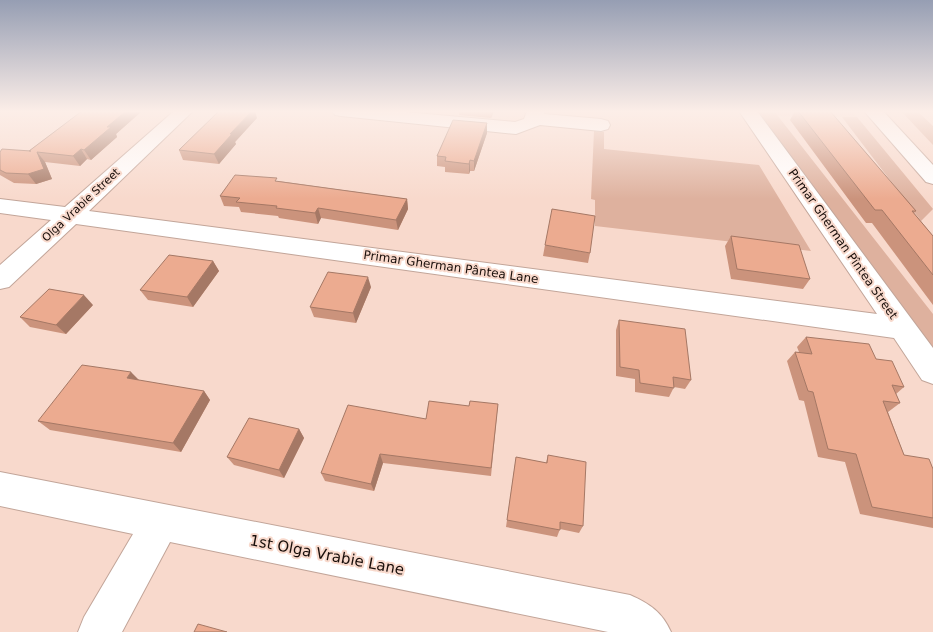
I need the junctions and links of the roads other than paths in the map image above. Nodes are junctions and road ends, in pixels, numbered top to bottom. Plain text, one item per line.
1 (152, 140) edge
2 (769, 140) edge
3 (899, 140) edge
4 (933, 178) edge
5 (0, 206) edge
6 (70, 216) junction
7 (0, 280) edge
8 (902, 328) junction
9 (933, 371) edge
10 (0, 489) edge
11 (162, 522) junction
12 (98, 632) edge
13 (650, 632) edge

1 - 6 street, Olga Vrabie Street
2 - 8 street, Primar Gherman Pîntea Street
3 - 4 street
5 - 6 street, Primar Gherman Pântea Lane
6 - 7 street, Olga Vrabie Street
6 - 8 street, Primar Gherman Pântea Lane
8 - 9 street, Primar Gherman Pîntea Street
10 - 11 street, 1st Olga Vrabie Lane
11 - 12 street
11 - 13 street, 1st Olga Vrabie Lane

